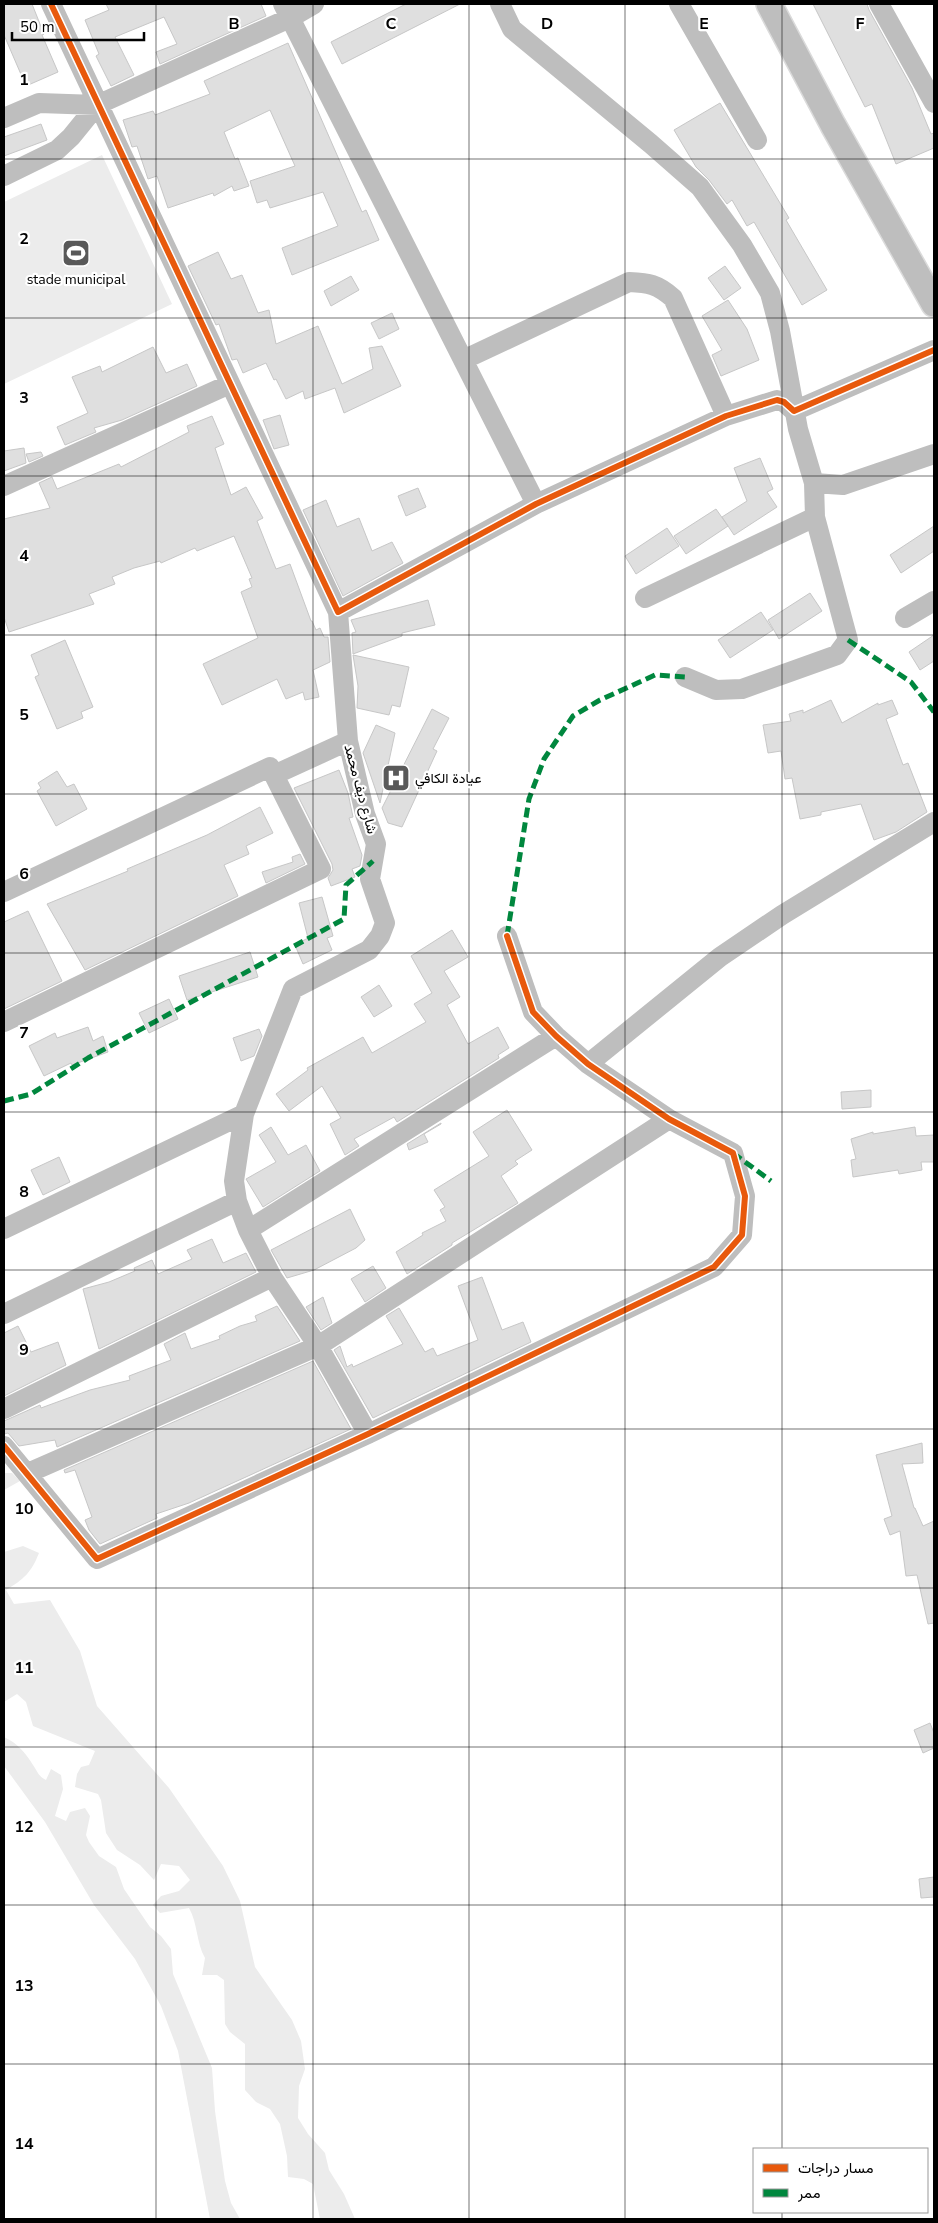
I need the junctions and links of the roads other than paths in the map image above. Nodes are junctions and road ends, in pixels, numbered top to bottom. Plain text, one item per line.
1 (50, 4) edge
2 (314, 4) edge
3 (500, 4) edge
4 (679, 4) edge
5 (770, 4) edge
6 (785, 4) edge
7 (879, 4) edge
8 (286, 11) edge
9 (934, 103) edge
10 (98, 105) junction
11 (4, 118) edge
12 (756, 140) dead end
13 (4, 176) edge
14 (934, 273) edge
15 (934, 304) edge
16 (782, 344) junction
17 (934, 350) edge
18 (463, 360) junction
19 (230, 384) junction
20 (761, 403) junction
21 (794, 411) junction
22 (726, 416) junction
23 (934, 454) edge
24 (814, 483) junction
25 (4, 486) edge
26 (536, 504) junction
27 (815, 517) junction
28 (645, 598) dead end
29 (934, 601) edge
30 (338, 612) junction
31 (905, 618) dead end
32 (685, 677) dead end
33 (348, 741) junction
34 (274, 775) junction
35 (934, 822) edge
36 (4, 892) edge
37 (507, 936) dead end
38 (4, 1022) edge
39 (556, 1036) junction
40 (588, 1064) junction
41 (244, 1114) junction
42 (669, 1119) junction
43 (237, 1201) junction
44 (4, 1229) edge
45 (248, 1230) junction
46 (272, 1277) junction
47 (4, 1314) edge
48 (318, 1346) junction
49 (4, 1409) edge
50 (368, 1434) junction
51 (4, 1446) edge
52 (28, 1473) junction

1 - 10 street
2 - 8 street
3 - 16 street
4 - 12 street
5 - 15 main road
6 - 14 main road
7 - 9 street
8 - 10 street
8 - 18 street
10 - 11 street
10 - 13 street
10 - 19 street
16 - 20 street
16 - 21 street
17 - 21 street
18 - 22 street
18 - 26 street
19 - 25 street
19 - 30 street
20 - 21 street
20 - 22 street
21 - 24 street
22 - 26 street
23 - 24 street
24 - 27 street
26 - 30 street
27 - 28 street
27 - 32 street
29 - 31 street
30 - 33 street, شارع ديف محمد
33 - 34 street
33 - 41 street, شارع ديف محمد
34 - 36 street
34 - 38 street
35 - 40 street
37 - 39 street
39 - 40 street
39 - 45 street
40 - 42 street
41 - 43 street, شارع ديف محمد
41 - 44 street
42 - 48 street
42 - 50 street
43 - 45 street, شارع ديف محمد
43 - 47 street
45 - 46 street, شارع ديف محمد
46 - 48 street, شارع ديف محمد
46 - 49 street
48 - 50 street, شارع ديف محمد
48 - 52 street
50 - 52 street
51 - 52 street

